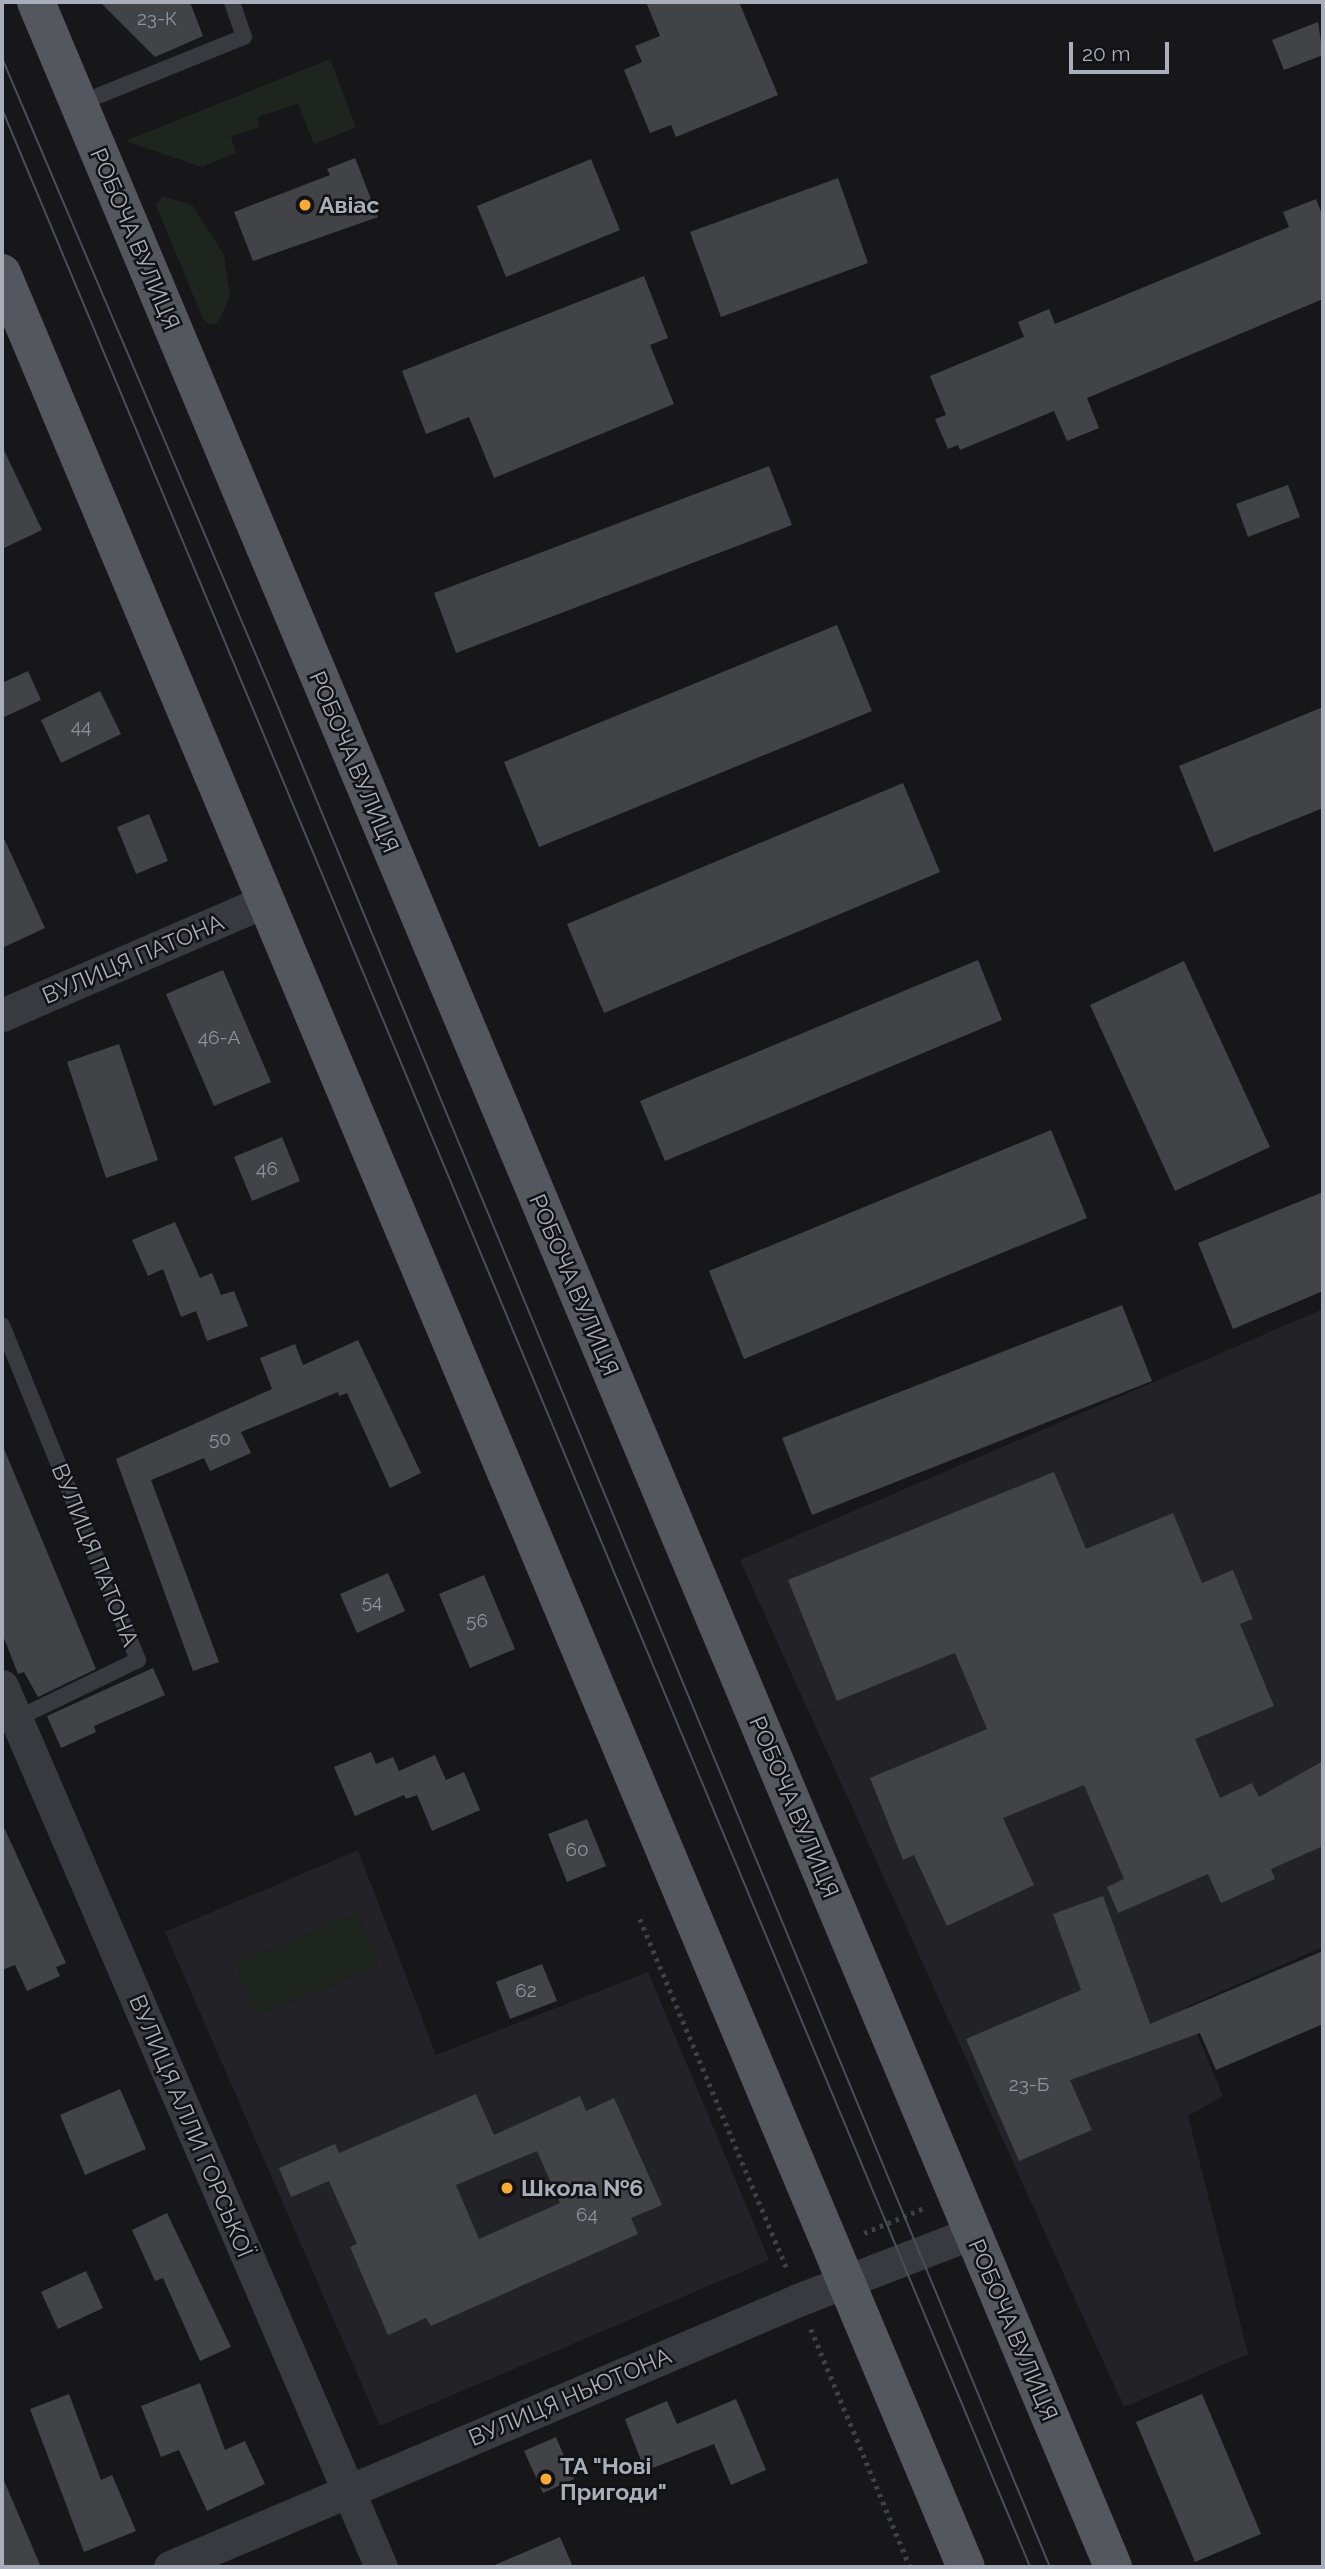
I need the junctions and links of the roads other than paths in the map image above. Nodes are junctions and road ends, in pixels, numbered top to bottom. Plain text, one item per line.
1 (36, 2) edge
2 (232, 2) edge
3 (78, 104) junction
4 (2, 273) edge
5 (263, 902) junction
6 (2, 1015) edge
7 (2, 1325) edge
8 (2, 1686) edge
9 (16, 1719) junction
10 (972, 2233) junction
11 (838, 2264) junction
12 (349, 2492) junction
13 (170, 2567) edge
14 (380, 2567) edge
15 (966, 2567) edge
16 (1113, 2567) edge

1 - 3 main road, РОБОЧА ВУЛИЦЯ
2 - 3 lane
3 - 10 main road, РОБОЧА ВУЛИЦЯ
4 - 5 main road
5 - 6 street, ВУЛИЦЯ ПАТОНА
5 - 11 main road
7 - 9 lane, ВУЛИЦЯ ПАТОНА
8 - 9 street, ВУЛИЦЯ АЛЛИ ГОРСЬКОЇ
9 - 12 street, ВУЛИЦЯ АЛЛИ ГОРСЬКОЇ
10 - 11 street, ВУЛИЦЯ НЬЮТОНА
10 - 16 main road, РОБОЧА ВУЛИЦЯ
11 - 12 street, ВУЛИЦЯ НЬЮТОНА
11 - 15 main road
12 - 13 street, ВУЛИЦЯ НЬЮТОНА
12 - 14 street, ВУЛИЦЯ АЛЛИ ГОРСЬКОЇ

